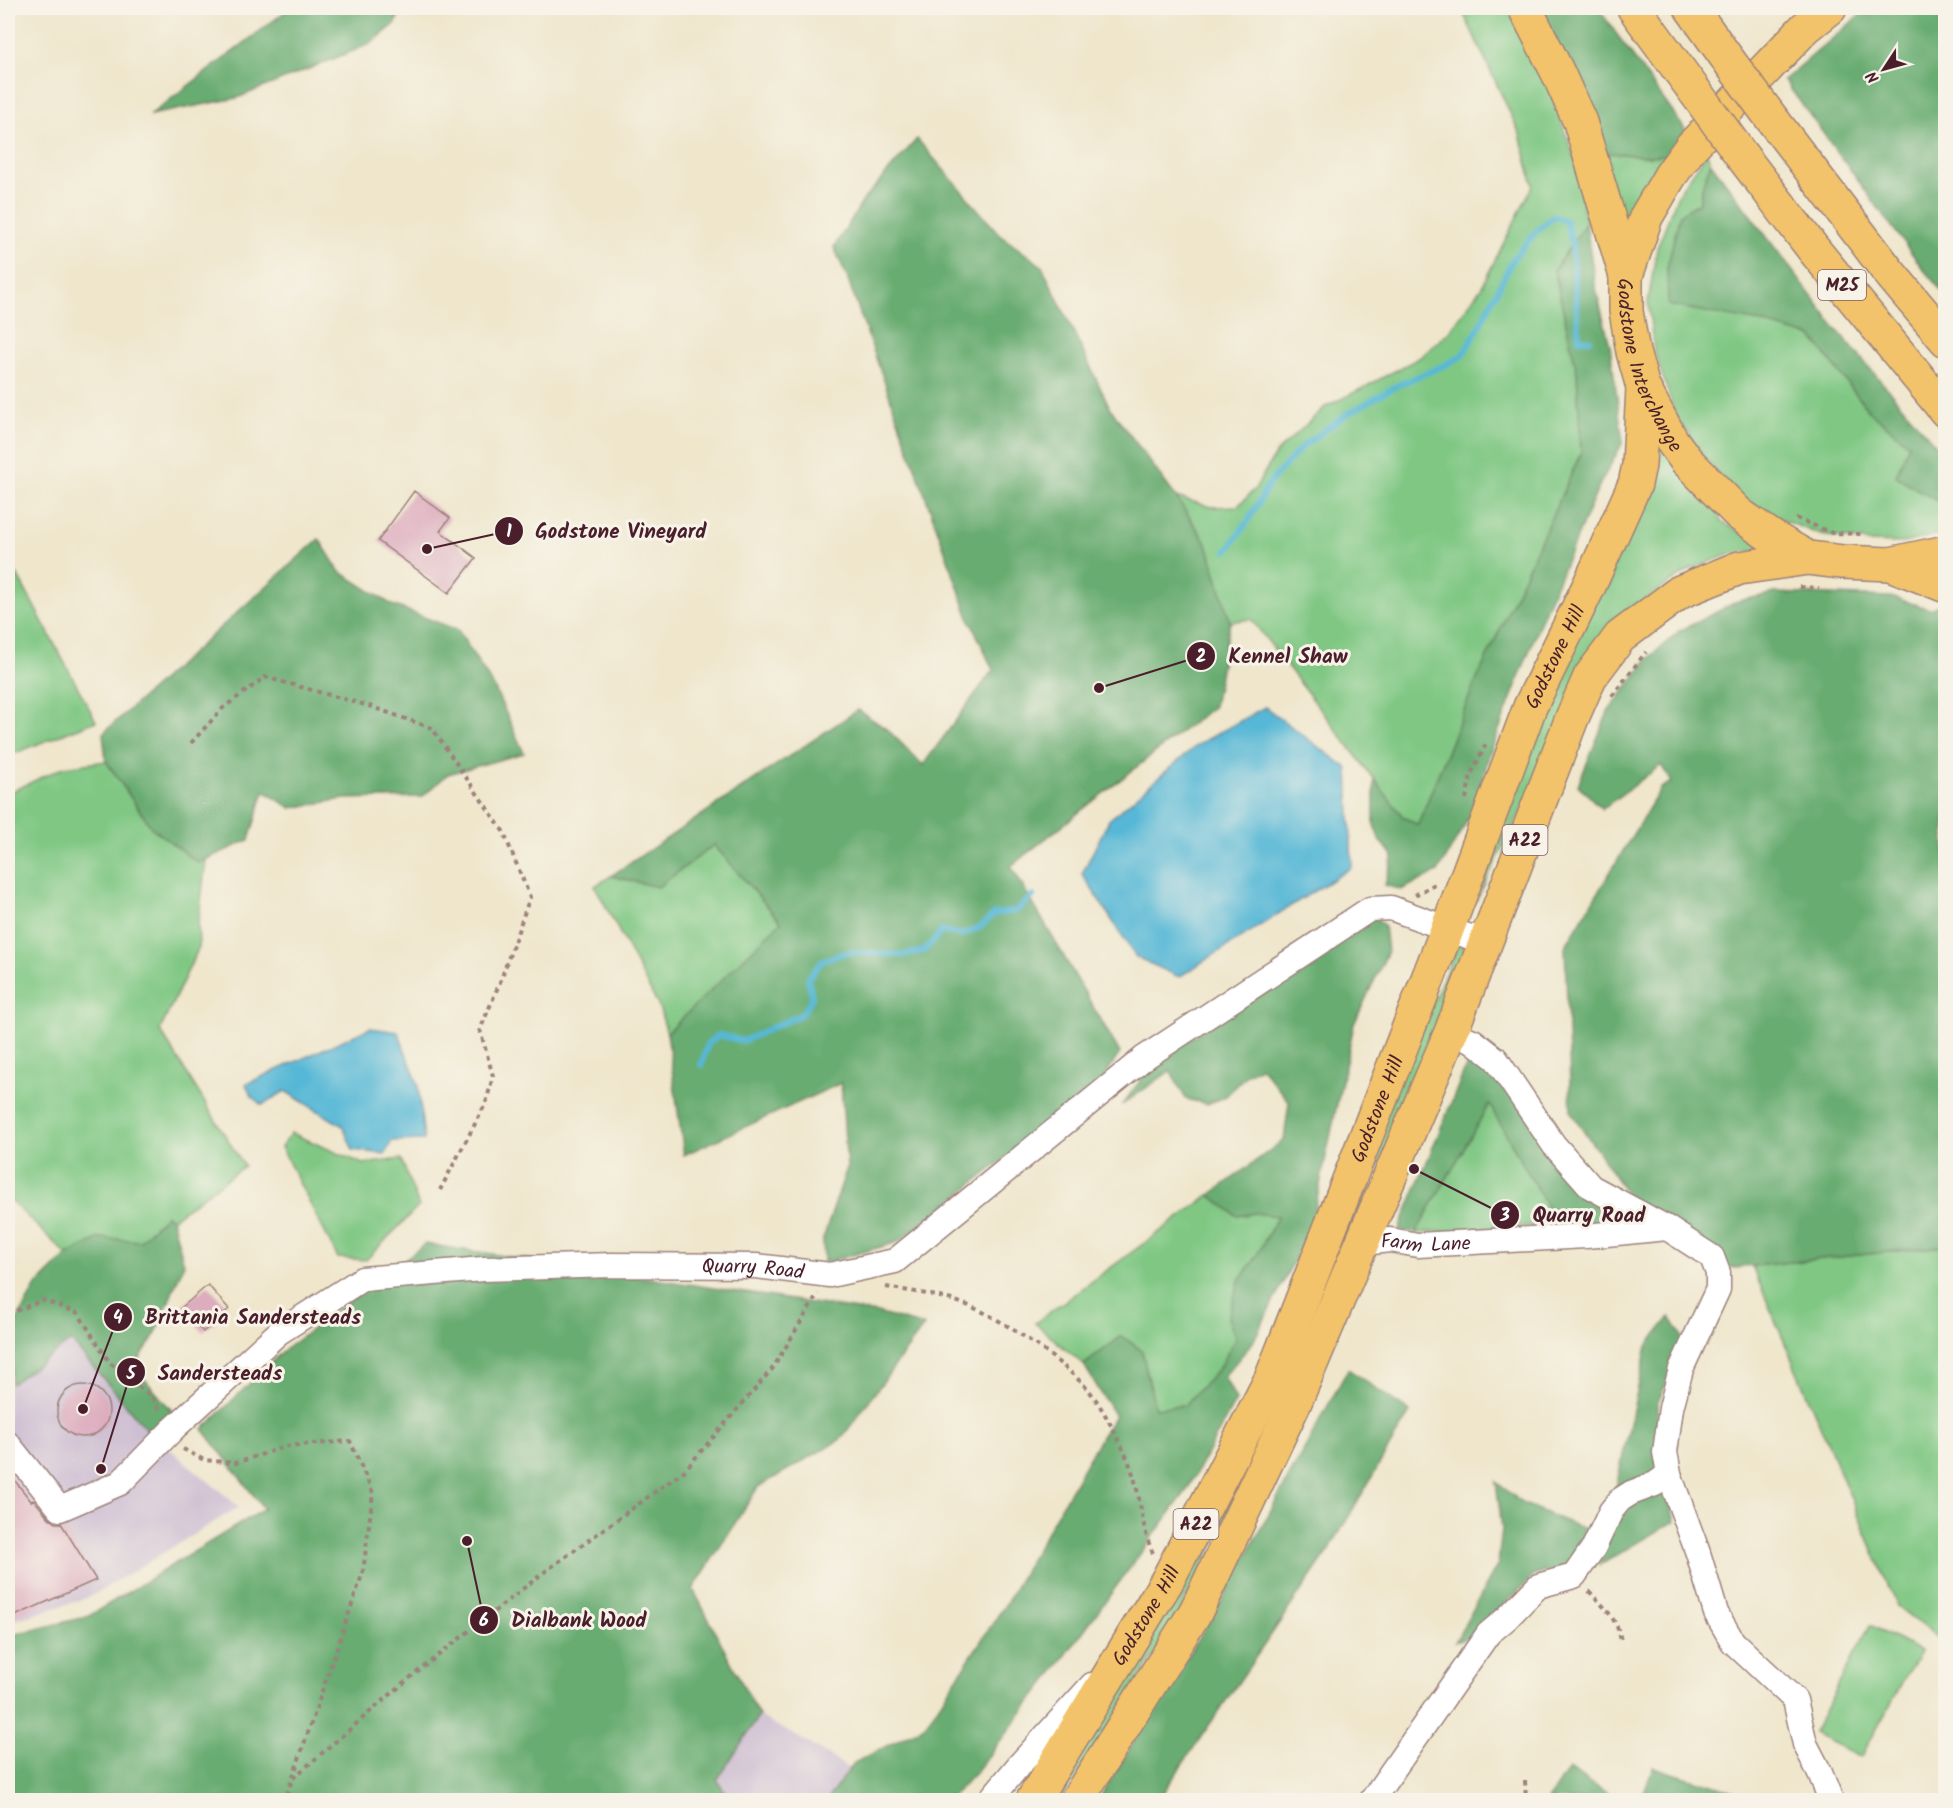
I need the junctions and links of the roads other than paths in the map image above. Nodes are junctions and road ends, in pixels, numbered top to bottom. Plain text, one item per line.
1 (1525, 8) edge
2 (1634, 8) edge
3 (1691, 8) edge
4 (1830, 8) edge
5 (1626, 276) junction
6 (1946, 340) edge
7 (1643, 387) junction
8 (1946, 411) edge
9 (1946, 552) edge
10 (1890, 564) junction
11 (1803, 573) junction
12 (1946, 586) edge
13 (1448, 930) junction
14 (1489, 936) junction
15 (1451, 1032) junction
16 (1667, 1228) junction
17 (1363, 1243) junction
18 (8, 1444) edge
19 (1668, 1474) junction
20 (1118, 1663) junction
21 (990, 1800) edge
22 (1033, 1800) edge
23 (1077, 1800) edge
24 (1372, 1800) edge
25 (1831, 1800) edge

1 - 5 highway
2 - 8 highway, M25, bridge
3 - 6 highway, M25, bridge
4 - 5 highway, Godstone Interchange
5 - 7 highway, Godstone Interchange
7 - 11 highway, Godstone Interchange
7 - 13 highway, Godstone Hill / A22
9 - 10 highway, Godstone Interchange
10 - 11 highway, Godstone Interchange
10 - 12 highway
11 - 14 highway, Godstone Hill / A22
13 - 14 street, Quarry Road
13 - 18 street, Quarry Road
13 - 20 highway, Godstone Hill / A22
14 - 15 highway, Godstone Hill / A22
15 - 16 street
15 - 17 highway, Godstone Hill / A22
16 - 17 street, Farm Lane
16 - 19 street
17 - 23 highway, Godstone Hill / A22
19 - 24 street
19 - 25 street
20 - 21 street
20 - 22 highway, Godstone Hill / A22

